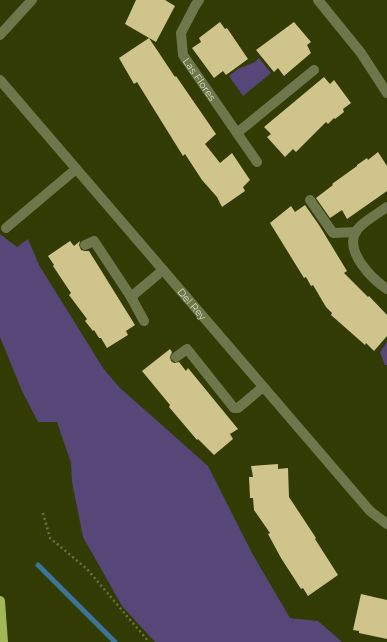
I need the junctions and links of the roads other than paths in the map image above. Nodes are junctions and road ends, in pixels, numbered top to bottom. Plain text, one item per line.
1 (32, 0) edge
2 (199, 0) edge
3 (318, 0) edge
4 (0, 35) edge
5 (314, 70) dead end
6 (0, 80) edge
7 (387, 93) edge
8 (237, 133) junction
9 (257, 162) dead end
10 (76, 169) junction
11 (310, 200) dead end
12 (387, 207) edge
13 (6, 228) dead end
14 (356, 232) junction
15 (85, 244) dead end
16 (163, 270) junction
17 (387, 289) edge
18 (131, 297) junction
19 (144, 321) dead end
20 (176, 357) dead end
21 (263, 387) junction
22 (387, 524) edge
23 (0, 601) edge
24 (4, 642) edge

1 - 4 street
2 - 8 street, Las Flores
3 - 7 street
5 - 8 street
6 - 10 street, Del Rey
8 - 9 street, Las Flores
10 - 13 street
10 - 16 street, Del Rey
11 - 14 street
12 - 14 street
14 - 17 street
15 - 18 street
16 - 18 street
16 - 21 street, Del Rey
18 - 19 street
20 - 21 street
21 - 22 street, Del Rey
23 - 24 main road

